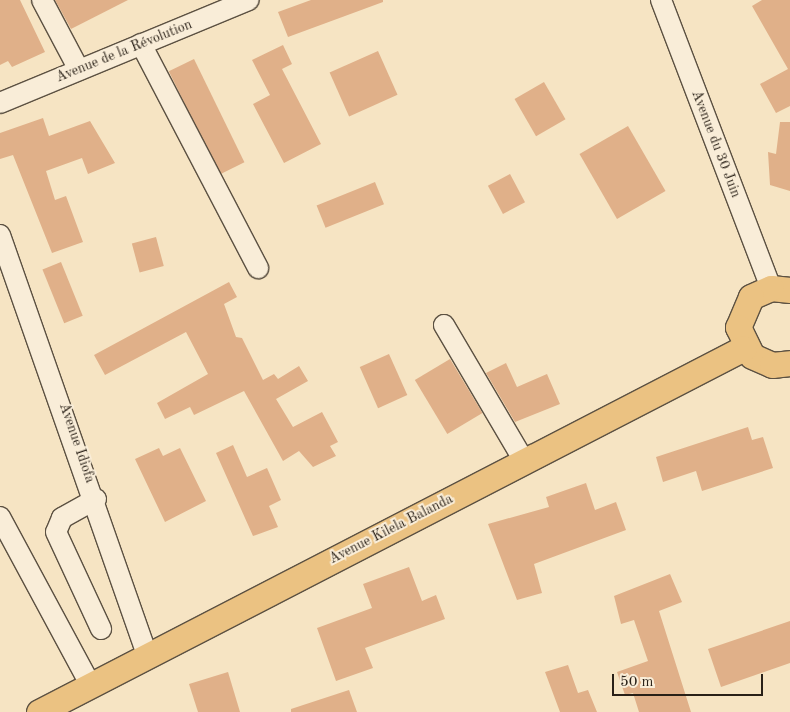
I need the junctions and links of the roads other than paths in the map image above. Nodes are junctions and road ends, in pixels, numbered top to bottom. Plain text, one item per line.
1 (42, 0) edge
2 (249, 0) edge
3 (661, 0) edge
4 (141, 44) junction
5 (79, 70) junction
6 (0, 102) edge
7 (0, 234) edge
8 (258, 268) dead end
9 (781, 289) edge
10 (444, 325) dead end
11 (744, 348) junction
12 (790, 363) edge
13 (524, 461) junction
14 (96, 499) junction
15 (0, 517) edge
16 (101, 629) dead end
17 (147, 654) junction
18 (90, 684) junction
19 (39, 712) edge

1 - 5 street
2 - 4 street, Avenue de la Révolution
3 - 9 street, Avenue du 30 Juin
4 - 5 street, Avenue de la Révolution
4 - 8 street
5 - 6 street, Avenue de la Révolution
7 - 14 street, Avenue Idiofa
9 - 11 main road
10 - 13 street
11 - 12 main road
11 - 13 main road, Avenue Kilela Balanda
13 - 17 main road, Avenue Kilela Balanda
14 - 16 street
14 - 17 street, Avenue Idiofa
15 - 18 street
17 - 18 main road, Avenue Kilela Balanda
18 - 19 main road, Avenue Kilela Balanda

